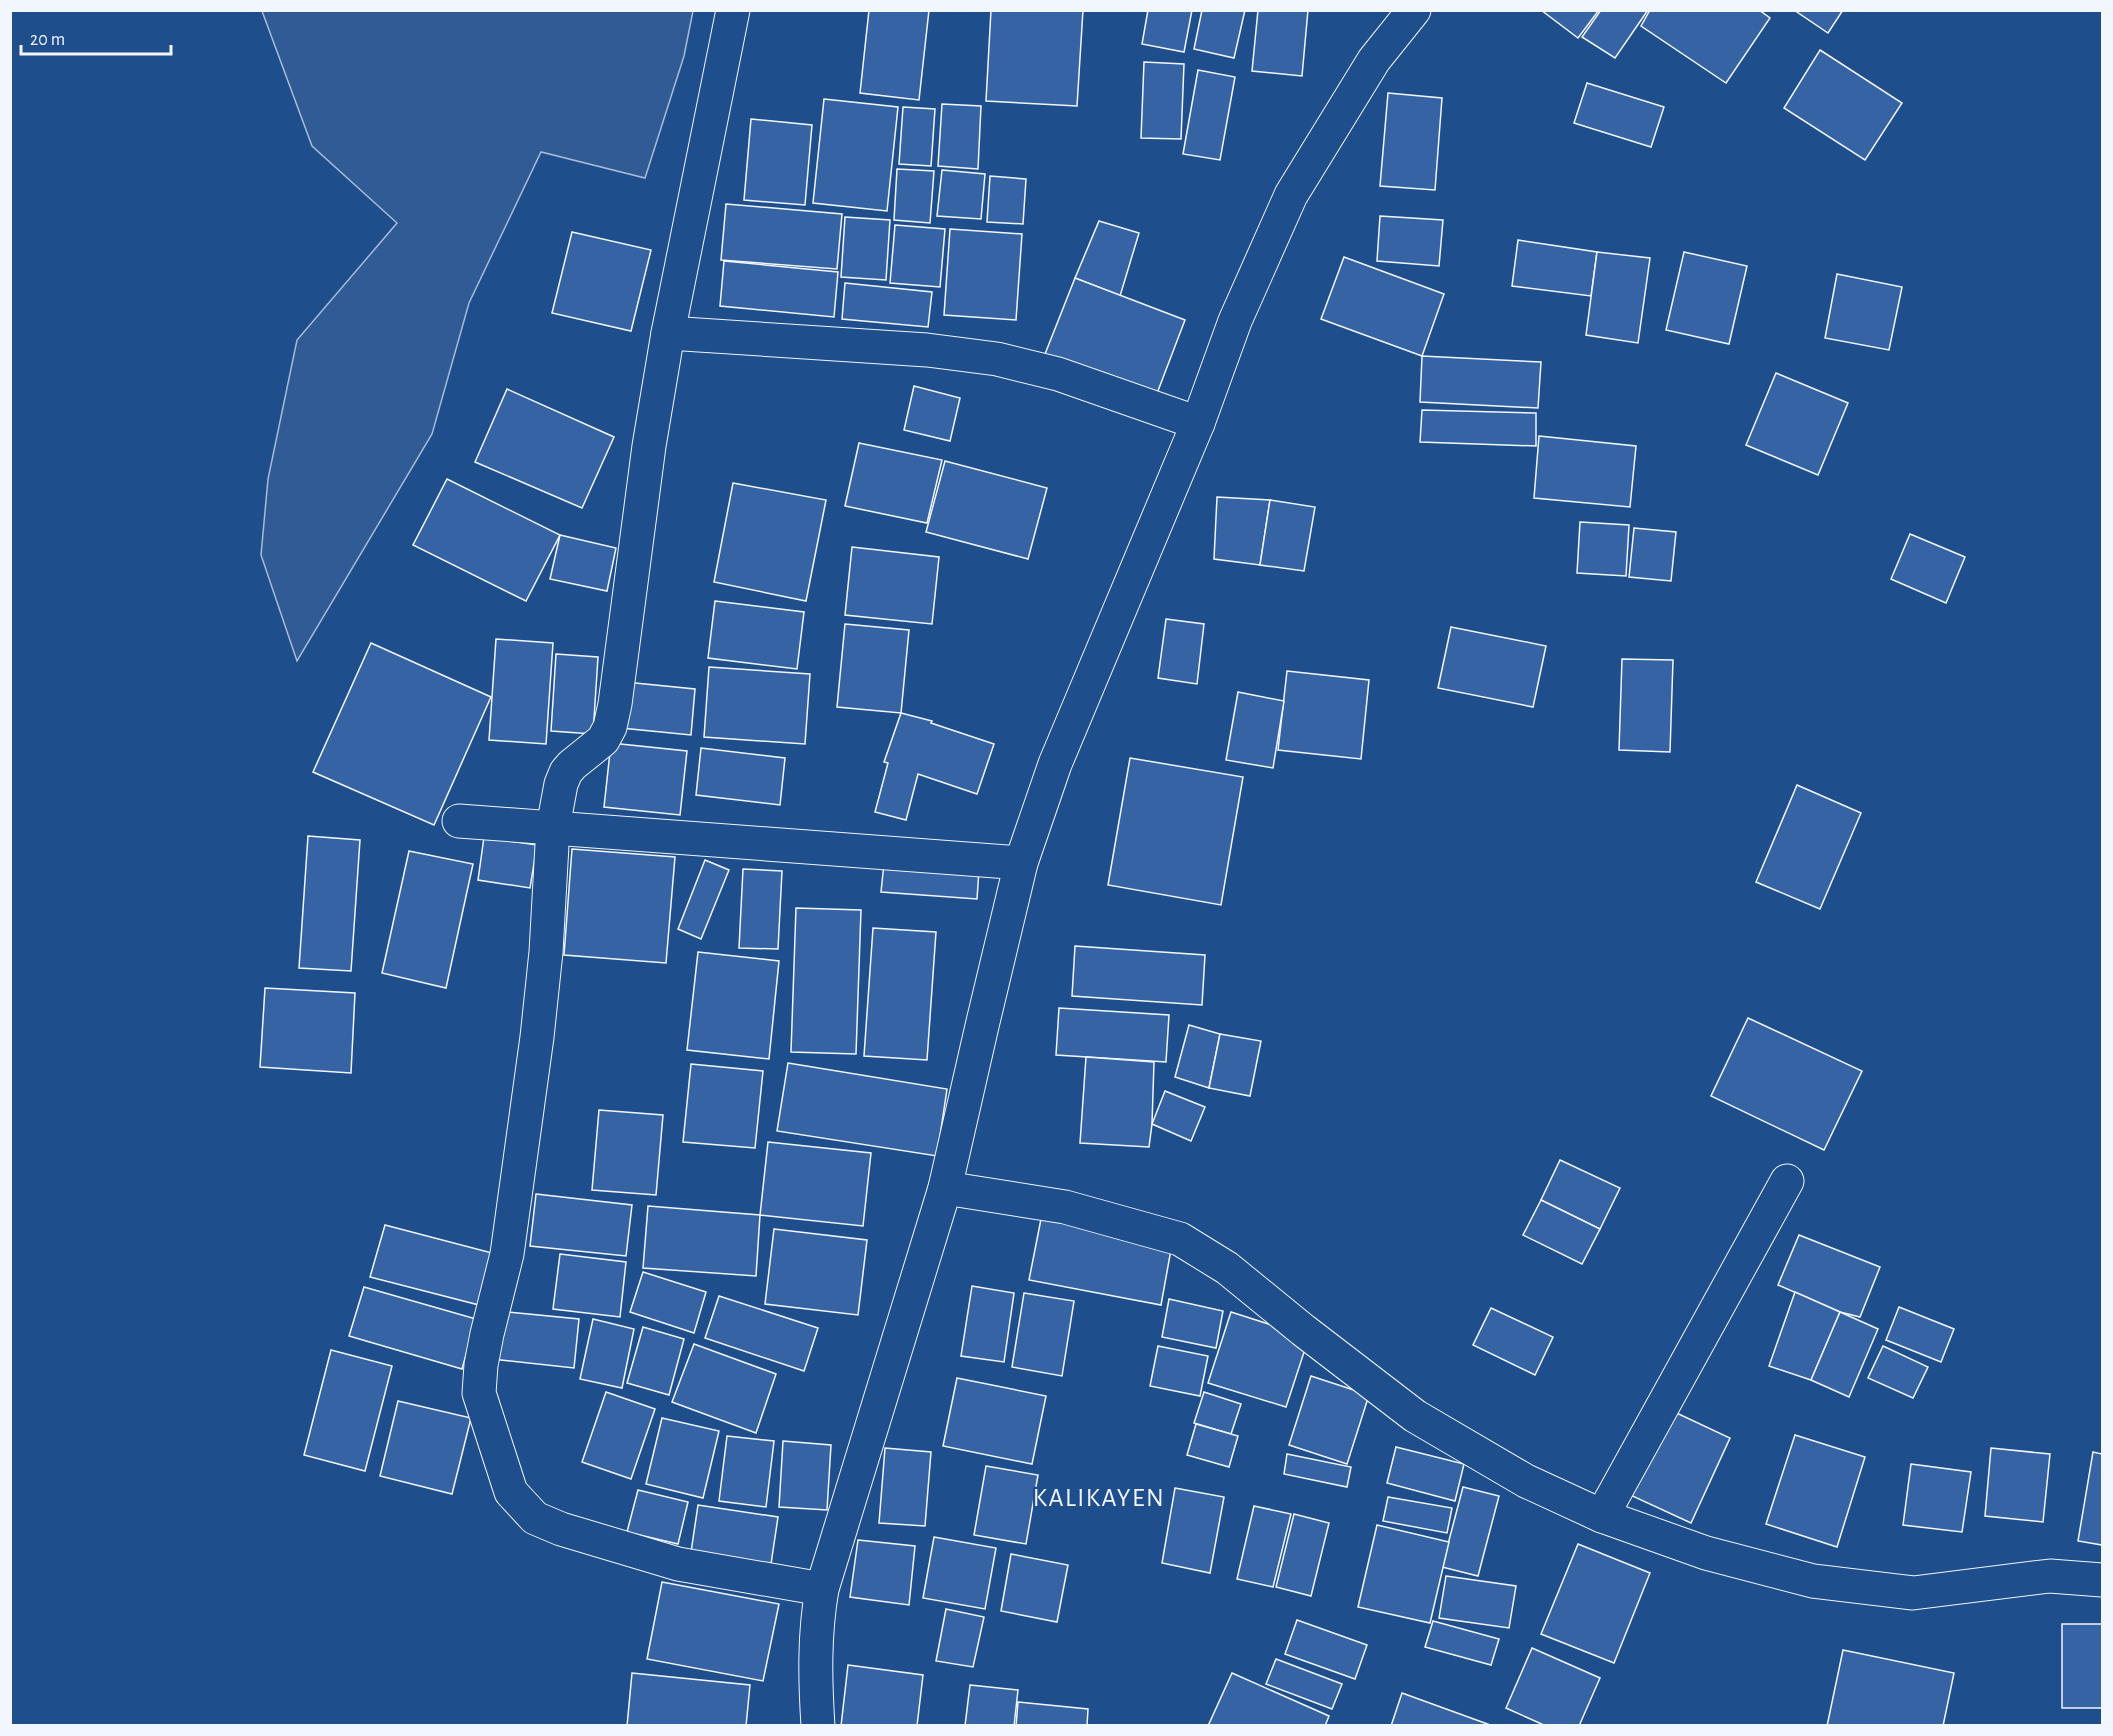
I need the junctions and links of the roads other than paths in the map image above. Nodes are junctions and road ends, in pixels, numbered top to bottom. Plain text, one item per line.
1 (733, 10) edge
2 (1414, 10) edge
3 (668, 333) junction
4 (1198, 423) junction
5 (459, 821) dead end
6 (553, 827) junction
7 (1021, 863) junction
8 (1787, 1180) dead end
9 (945, 1188) junction
10 (1602, 1516) junction
11 (2103, 1580) edge
12 (822, 1589) junction
13 (818, 1725) edge

1 - 3 street
2 - 4 street
3 - 4 street
3 - 6 street
4 - 7 street
5 - 6 street
6 - 7 street
6 - 12 street
7 - 9 street
8 - 10 street
9 - 10 street
9 - 12 street
10 - 11 street
12 - 13 street

